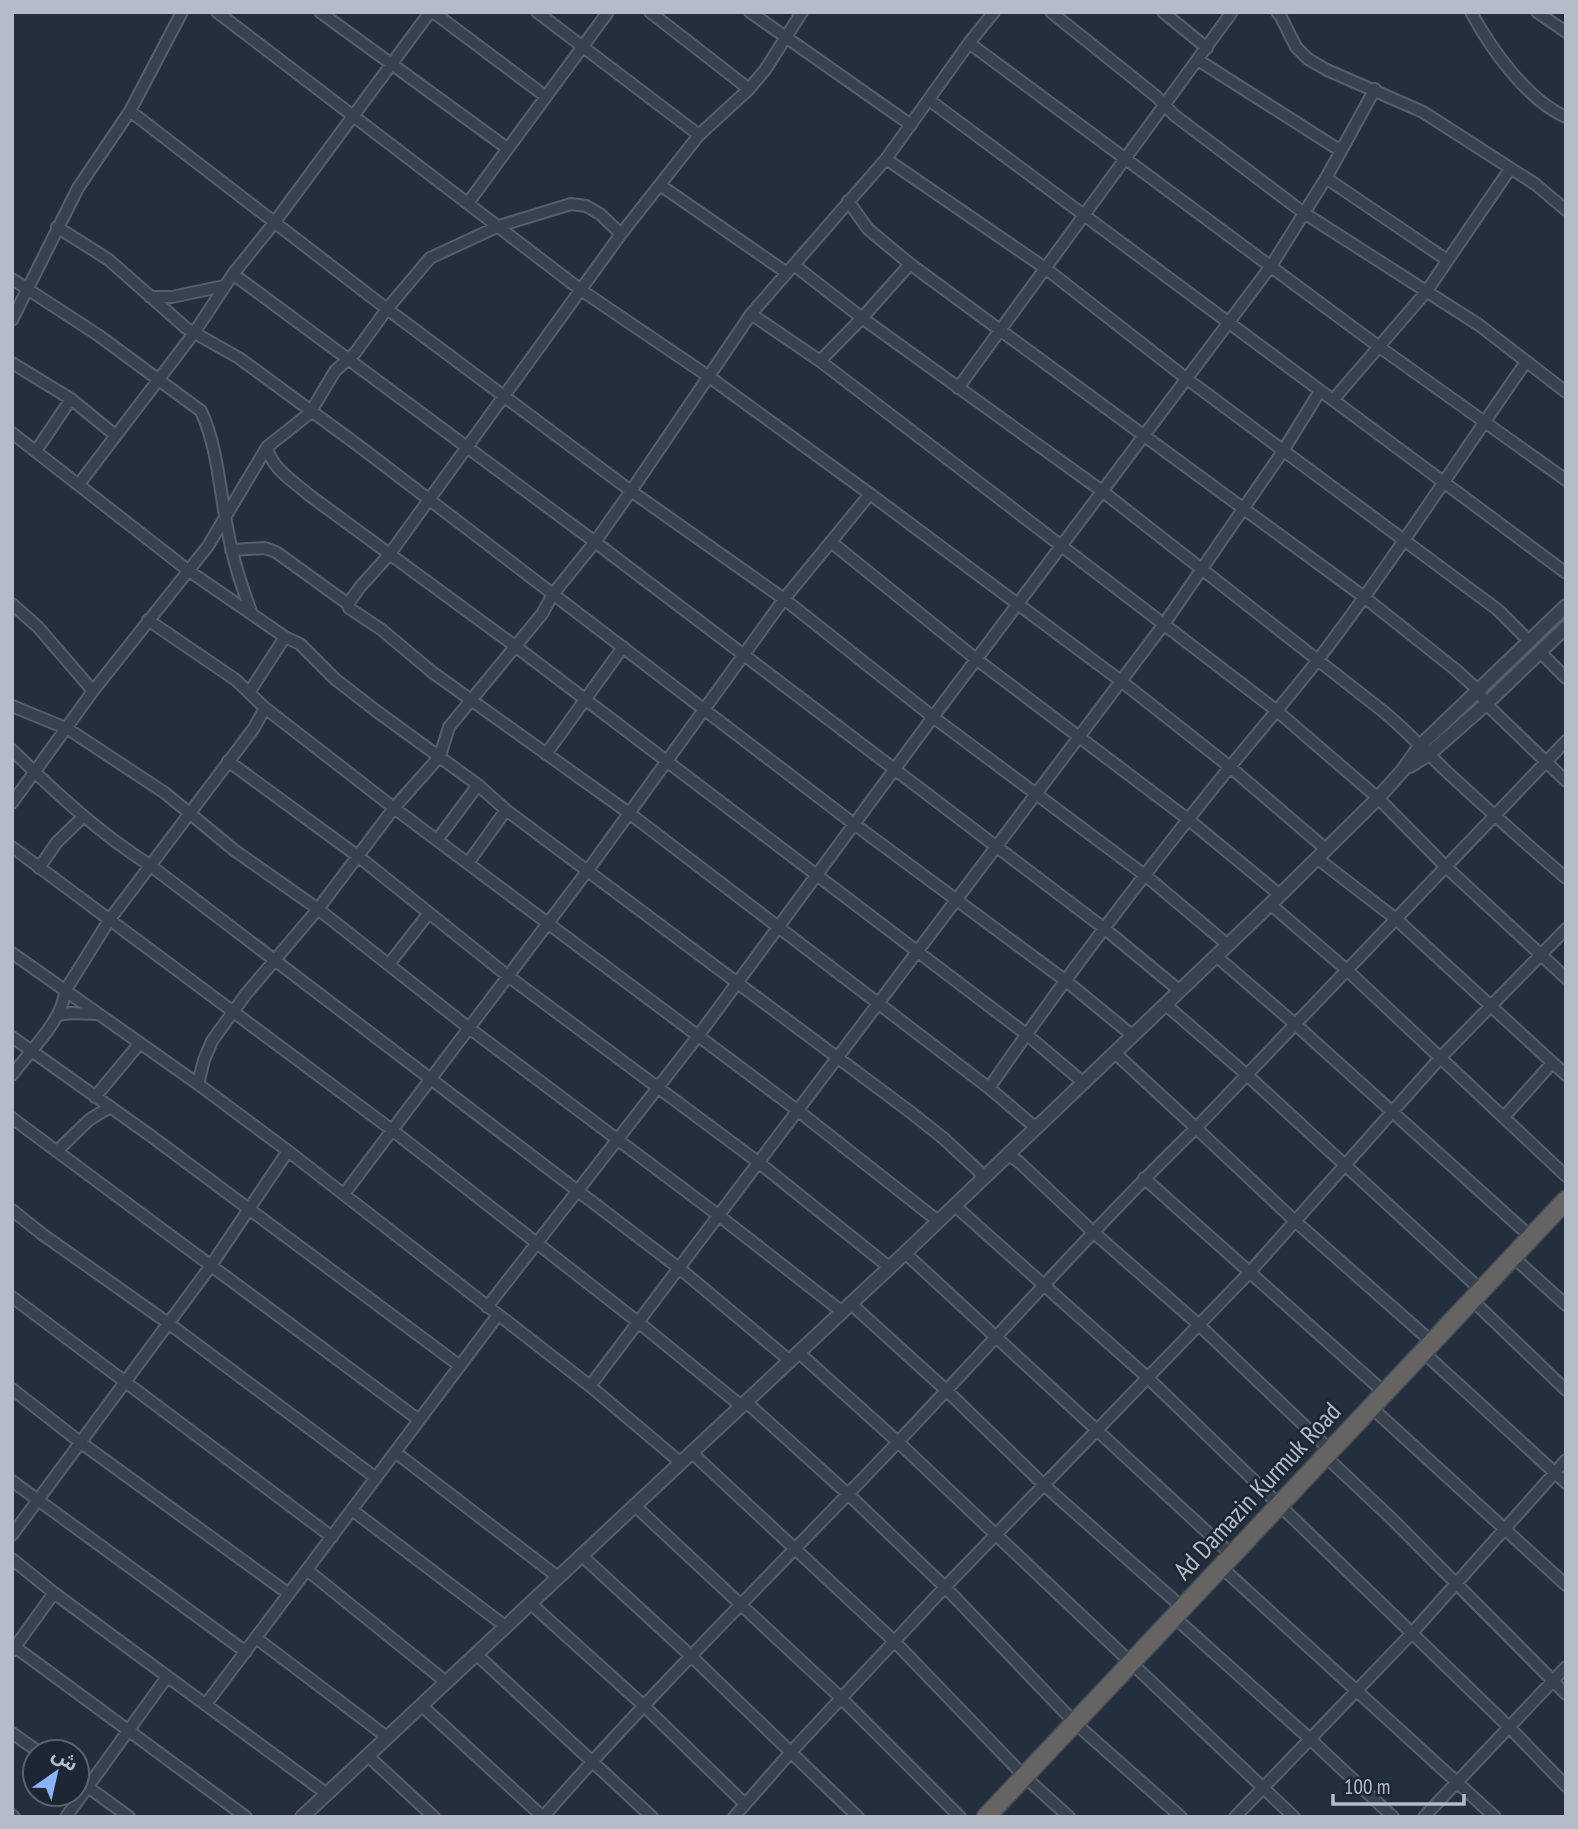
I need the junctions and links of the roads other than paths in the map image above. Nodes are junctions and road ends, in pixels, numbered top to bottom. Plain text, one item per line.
1 (181, 12) edge
2 (217, 12) edge
3 (320, 12) edge
4 (432, 12) edge
5 (537, 12) edge
6 (608, 12) edge
7 (650, 12) edge
8 (750, 12) edge
9 (802, 12) edge
10 (994, 12) edge
11 (1051, 12) edge
12 (1163, 12) edge
13 (1232, 12) edge
14 (1471, 12) edge
15 (1537, 12) edge
16 (1280, 14) edge
17 (1566, 32) edge
18 (785, 38) junction
19 (969, 43) junction
20 (583, 47) junction
21 (1207, 48) junction
22 (1198, 60) junction
23 (391, 66) junction
24 (749, 89) junction
25 (1375, 89) junction
26 (545, 96) junction
27 (929, 100) junction
28 (1166, 106) junction
29 (130, 111) junction
30 (352, 117) junction
31 (1566, 117) edge
32 (911, 125) junction
33 (699, 135) junction
34 (507, 148) junction
35 (1341, 151) junction
36 (886, 159) junction
37 (1125, 159) junction
38 (1510, 169) junction
39 (1326, 178) junction
40 (660, 185) junction
41 (848, 201) junction
42 (468, 203) junction
43 (1566, 210) edge
44 (1304, 213) junction
45 (1082, 216) junction
46 (274, 223) junction
47 (499, 226) junction
48 (57, 227) junction
49 (621, 234) junction
50 (1447, 260) junction
51 (910, 264) junction
52 (1271, 266) junction
53 (1045, 268) junction
54 (791, 269) junction
55 (233, 274) junction
56 (12, 279) edge
57 (224, 286) junction
58 (27, 289) junction
59 (581, 290) junction
60 (1426, 292) junction
61 (150, 297) junction
62 (387, 309) junction
63 (751, 314) junction
64 (862, 318) junction
65 (12, 320) edge
66 (1228, 323) junction
67 (999, 332) junction
68 (194, 333) junction
69 (1378, 346) junction
70 (348, 358) junction
71 (820, 362) junction
72 (1526, 362) junction
73 (12, 363) edge
74 (708, 376) junction
75 (1186, 379) junction
76 (159, 380) junction
77 (958, 388) junction
78 (1321, 391) junction
79 (1566, 392) edge
80 (505, 395) junction
81 (71, 399) junction
82 (1333, 400) junction
83 (310, 413) junction
84 (1485, 421) junction
85 (12, 433) edge
86 (115, 435) junction
87 (1143, 437) junction
88 (267, 447) junction
89 (468, 447) junction
90 (36, 451) junction
91 (1283, 451) junction
92 (1566, 480) edge
93 (1442, 482) junction
94 (79, 484) junction
95 (631, 491) junction
96 (1102, 491) junction
97 (870, 494) junction
98 (428, 501) junction
99 (1242, 509) junction
100 (225, 519) junction
101 (1405, 541) junction
102 (595, 542) junction
103 (831, 542) junction
104 (1061, 546) junction
105 (231, 550) junction
106 (389, 555) junction
107 (1201, 568) junction
108 (189, 571) junction
109 (1566, 573) edge
110 (553, 594) junction
111 (1364, 597) junction
112 (784, 599) junction
113 (1018, 603) junction
114 (12, 604) edge
115 (348, 604) junction
116 (1566, 607) edge
117 (252, 614) junction
118 (148, 620) junction
119 (1164, 624) junction
120 (1566, 627) edge
121 (285, 637) junction
122 (515, 646) junction
123 (623, 647) junction
124 (1535, 647) junction
125 (744, 656) junction
126 (976, 659) junction
127 (1318, 659) junction
128 (1566, 678) edge
129 (1121, 681) junction
130 (93, 691) junction
131 (250, 691) junction
132 (1479, 691) junction
133 (472, 699) junction
134 (586, 701) junction
135 (1486, 704) junction
136 (12, 706) edge
137 (265, 708) junction
138 (705, 710) junction
139 (1277, 711) junction
140 (933, 717) junction
141 (68, 729) junction
142 (1080, 736) junction
143 (1566, 741) edge
144 (12, 750) edge
145 (1424, 750) junction
146 (546, 754) junction
147 (440, 756) junction
148 (228, 761) junction
149 (666, 762) junction
150 (1546, 762) junction
151 (1230, 767) junction
152 (894, 771) junction
153 (36, 773) junction
154 (1566, 781) edge
155 (478, 785) junction
156 (1036, 793) junction
157 (1378, 798) junction
158 (12, 803) edge
159 (394, 808) junction
160 (506, 810) junction
161 (190, 813) junction
162 (629, 813) junction
163 (1494, 816) junction
164 (83, 817) junction
165 (1189, 820) junction
166 (854, 824) junction
167 (437, 840) junction
168 (995, 846) junction
169 (12, 847) edge
170 (1322, 855) junction
171 (359, 857) junction
172 (468, 863) junction
173 (151, 866) junction
174 (1446, 867) junction
175 (39, 868) junction
176 (587, 870) junction
177 (816, 876) junction
178 (1146, 876) junction
179 (1566, 878) edge
180 (955, 899) junction
181 (1275, 900) junction
182 (318, 909) junction
183 (429, 913) junction
184 (110, 919) junction
185 (1396, 919) junction
186 (548, 922) junction
187 (777, 928) junction
188 (1105, 929) junction
189 (1566, 929) edge
190 (1228, 945) junction
191 (916, 951) junction
192 (12, 953) edge
193 (1541, 955) junction
194 (1216, 956) junction
195 (274, 960) junction
196 (389, 964) junction
197 (1348, 971) junction
198 (508, 976) junction
199 (1566, 978) edge
200 (1066, 981) junction
201 (737, 983) junction
202 (65, 990) junction
203 (1180, 991) junction
204 (876, 1004) junction
205 (1166, 1004) junction
206 (1491, 1006) junction
207 (233, 1012) junction
208 (98, 1014) junction
209 (58, 1015) junction
210 (1295, 1024) junction
211 (469, 1028) junction
212 (1026, 1034) junction
213 (698, 1036) junction
214 (1133, 1036) junction
215 (12, 1037) edge
216 (140, 1043) junction
217 (30, 1051) junction
218 (1115, 1054) junction
219 (1441, 1057) junction
220 (836, 1058) junction
221 (1552, 1063) junction
222 (12, 1075) edge
223 (1247, 1075) junction
224 (1566, 1075) edge
225 (430, 1079) junction
226 (1084, 1083) junction
227 (198, 1084) junction
228 (658, 1087) junction
229 (989, 1088) junction
230 (95, 1097) junction
231 (110, 1107) junction
232 (797, 1110) junction
233 (1393, 1112) junction
234 (1504, 1117) junction
235 (12, 1118) edge
236 (1036, 1128) junction
237 (1196, 1128) junction
238 (392, 1130) junction
239 (617, 1141) junction
240 (288, 1151) junction
241 (57, 1152) junction
242 (1007, 1154) junction
243 (758, 1163) junction
244 (1345, 1166) junction
245 (984, 1176) junction
246 (1566, 1176) edge
247 (1144, 1178) junction
248 (577, 1192) junction
249 (344, 1194) junction
250 (954, 1205) junction
251 (1564, 1206) edge
252 (12, 1210) edge
253 (249, 1210) junction
254 (718, 1215) junction
255 (938, 1221) junction
256 (1296, 1222) junction
257 (1092, 1231) junction
258 (1531, 1237) junction
259 (536, 1244) junction
260 (905, 1253) junction
261 (1513, 1256) junction
262 (210, 1267) junction
263 (889, 1267) junction
264 (679, 1268) junction
265 (1249, 1273) junction
266 (1044, 1284) junction
267 (1476, 1295) junction
268 (12, 1297) edge
269 (1566, 1305) edge
270 (487, 1307) junction
271 (845, 1307) junction
272 (498, 1315) junction
273 (638, 1322) junction
274 (168, 1323) junction
275 (1198, 1324) junction
276 (996, 1336) junction
277 (1427, 1347) junction
278 (793, 1356) junction
279 (460, 1366) junction
280 (1147, 1377) junction
281 (124, 1382) junction
282 (590, 1386) junction
283 (12, 1389) edge
284 (1566, 1390) edge
285 (946, 1391) junction
286 (1385, 1393) junction
287 (743, 1403) junction
288 (1372, 1408) junction
289 (419, 1420) junction
290 (1098, 1431) junction
291 (80, 1442) junction
292 (898, 1442) junction
293 (395, 1452) junction
294 (691, 1452) junction
295 (1329, 1454) junction
296 (1566, 1460) edge
297 (680, 1462) junction
298 (1554, 1472) junction
299 (376, 1478) junction
300 (12, 1481) edge
301 (1566, 1483) edge
302 (1045, 1486) junction
303 (848, 1494) junction
304 (37, 1501) junction
305 (634, 1505) junction
306 (1281, 1505) junction
307 (352, 1510) junction
308 (1504, 1530) junction
309 (12, 1535) edge
310 (995, 1536) junction
311 (332, 1537) junction
312 (797, 1548) junction
313 (581, 1555) junction
314 (12, 1559) edge
315 (1226, 1562) junction
316 (307, 1570) junction
317 (558, 1577) junction
318 (1456, 1585) junction
319 (1566, 1586) edge
320 (945, 1587) junction
321 (54, 1593) junction
322 (289, 1594) junction
323 (530, 1603) junction
324 (743, 1604) junction
325 (1179, 1613) junction
326 (505, 1626) junction
327 (1412, 1633) junction
328 (256, 1638) junction
329 (894, 1641) junction
330 (14, 1649) edge
331 (246, 1652) junction
332 (476, 1654) junction
333 (691, 1656) junction
334 (1130, 1663) junction
335 (1566, 1667) edge
336 (167, 1676) junction
337 (446, 1682) junction
338 (1552, 1682) junction
339 (1355, 1692) junction
340 (1566, 1694) edge
341 (841, 1698) junction
342 (206, 1704) junction
343 (421, 1705) junction
344 (643, 1705) junction
345 (1075, 1723) junction
346 (1510, 1728) junction
347 (128, 1730) junction
348 (387, 1737) junction
349 (1310, 1739) junction
350 (790, 1753) junction
351 (368, 1756) junction
352 (592, 1761) junction
353 (1024, 1776) junction
354 (1458, 1781) junction
355 (91, 1783) edge
356 (1566, 1786) edge
357 (1262, 1788) junction
358 (91, 1789) edge
359 (327, 1794) junction
360 (745, 1804) junction
361 (309, 1815) edge
362 (129, 1817) edge
363 (246, 1817) edge
364 (434, 1817) edge
365 (543, 1817) edge
366 (652, 1817) edge
367 (734, 1817) edge
368 (858, 1817) edge
369 (960, 1817) edge
370 (986, 1817) edge
371 (1069, 1817) edge
372 (1181, 1817) edge
373 (1235, 1817) edge
374 (1294, 1817) edge
375 (1393, 1817) edge
376 (1424, 1817) edge
377 (1495, 1817) edge

1 - 29 street
2 - 30 street
3 - 23 street
4 - 23 street
4 - 26 street
5 - 20 street
6 - 20 street
7 - 24 street
8 - 18 street
9 - 18 street
10 - 19 street
11 - 28 street
12 - 21 street
13 - 21 street
14 - 31 street
15 - 17 street
16 - 25 street
18 - 24 street
18 - 32 street
19 - 27 street
19 - 37 street
20 - 26 street
20 - 33 street
21 - 22 street
22 - 28 street
22 - 35 street
23 - 30 street
23 - 34 street
24 - 33 street
25 - 35 street
25 - 38 street
26 - 34 street
27 - 32 street
27 - 45 street
28 - 37 street
28 - 44 street
29 - 46 street
29 - 48 street
30 - 42 street
30 - 46 street
32 - 36 street
33 - 40 street
34 - 42 street
35 - 39 street
36 - 41 street
36 - 53 street
37 - 45 street
37 - 52 street
38 - 43 street
38 - 50 street
39 - 44 street
39 - 50 street
40 - 49 street
40 - 54 street
41 - 51 street
41 - 54 street
42 - 47 street
44 - 52 street
44 - 60 street
45 - 53 street
45 - 66 street
46 - 55 street
46 - 62 street
47 - 49 street
47 - 59 street
47 - 62 street
48 - 58 street
48 - 61 street
49 - 59 street
50 - 60 street
51 - 64 street
51 - 67 street
52 - 66 street
52 - 69 street
53 - 67 street
53 - 75 street
54 - 63 street
54 - 64 street
55 - 57 street
55 - 70 street
56 - 58 street
57 - 61 street
57 - 68 street
58 - 65 street
58 - 76 street
59 - 74 street
59 - 80 street
60 - 69 street
60 - 72 street
61 - 68 street
62 - 70 street
62 - 80 street
63 - 71 street
63 - 74 street
64 - 71 street
64 - 77 street
66 - 75 street
66 - 78 street
67 - 77 street
67 - 87 street
68 - 76 street
68 - 83 street
69 - 82 street
69 - 84 street
70 - 83 street
70 - 89 street
71 - 104 street
72 - 79 street
72 - 84 street
73 - 81 street
74 - 95 street
74 - 97 street
75 - 87 street
75 - 91 street
76 - 86 street
76 - 100 street
77 - 96 street
78 - 82 street
78 - 91 street
80 - 89 street
80 - 95 street
81 - 86 street
81 - 90 street
82 - 93 street
83 - 88 street
83 - 98 street
84 - 92 street
84 - 93 street
85 - 90 street
86 - 94 street
87 - 96 street
87 - 99 street
88 - 100 street
88 - 106 street
89 - 98 street
89 - 102 street
90 - 94 street
91 - 99 street
91 - 101 street
93 - 101 street
93 - 109 street
94 - 108 street
95 - 102 street
95 - 112 street
96 - 104 street
96 - 107 street
97 - 103 street
97 - 113 street
98 - 106 street
98 - 110 street
99 - 107 street
99 - 111 street
100 - 105 street
100 - 108 street
101 - 111 street
101 - 124 street
102 - 110 street
102 - 125 street
103 - 112 street
103 - 126 street
104 - 113 street
104 - 119 street
105 - 115 street
105 - 117 street
106 - 115 street
106 - 122 street
107 - 119 street
107 - 127 street
108 - 117 street
108 - 118 street
110 - 122 street
110 - 123 street
111 - 127 street
111 - 132 street
112 - 125 street
112 - 140 street
113 - 126 street
113 - 129 street
114 - 130 street
115 - 133 street
116 - 124 street
117 - 121 street
118 - 130 street
118 - 131 street
119 - 129 street
119 - 139 street
120 - 124 street
121 - 131 street
121 - 147 street
122 - 133 street
122 - 134 street
123 - 134 street
123 - 138 street
124 - 128 street
124 - 132 street
124 - 135 street
125 - 138 street
125 - 152 street
126 - 140 street
126 - 142 street
127 - 139 street
127 - 145 street
129 - 142 street
129 - 151 street
130 - 141 street
131 - 137 street
132 - 135 street
132 - 145 street
133 - 146 street
133 - 147 street
134 - 146 street
134 - 149 street
135 - 145 street
135 - 150 street
136 - 141 street
137 - 148 street
137 - 159 street
138 - 149 street
138 - 166 street
139 - 151 street
139 - 157 street
140 - 152 street
140 - 156 street
141 - 153 street
141 - 161 street
142 - 156 street
142 - 165 street
143 - 150 street
144 - 153 street
145 - 157 street
145 - 163 street
146 - 162 street
147 - 155 street
147 - 159 street
148 - 161 street
148 - 171 street
149 - 162 street
149 - 177 street
150 - 154 street
150 - 163 street
151 - 165 street
151 - 170 street
152 - 166 street
152 - 168 street
153 - 158 street
153 - 164 street
155 - 160 street
155 - 167 street
156 - 168 street
156 - 178 street
157 - 170 street
157 - 174 street
159 - 167 street
159 - 171 street
160 - 172 street
160 - 176 street
161 - 173 street
161 - 182 street
162 - 176 street
162 - 187 street
163 - 174 street
163 - 179 street
164 - 173 street
164 - 175 street
165 - 178 street
165 - 181 street
166 - 177 street
166 - 180 street
167 - 172 street
168 - 180 street
168 - 188 street
169 - 175 street
170 - 181 street
170 - 185 street
171 - 182 street
171 - 183 street
172 - 186 street
173 - 184 street
173 - 195 street
174 - 185 street
174 - 193 street
175 - 184 street
176 - 186 street
176 - 201 street
177 - 187 street
177 - 191 street
178 - 188 street
178 - 190 street
180 - 191 street
180 - 200 street
181 - 190 street
181 - 197 street
182 - 195 street
182 - 196 street
183 - 196 street
183 - 198 street
184 - 202 street
184 - 207 street
185 - 197 street
185 - 206 street
186 - 198 street
186 - 213 street
187 - 201 street
187 - 204 street
188 - 200 street
188 - 203 street
189 - 193 street
190 - 194 street
191 - 204 street
191 - 212 street
192 - 202 street
193 - 199 street
193 - 206 street
194 - 203 street
194 - 210 street
195 - 207 street
195 - 225 street
196 - 211 street
197 - 210 street
197 - 219 street
198 - 211 street
198 - 228 street
200 - 212 street
200 - 214 street
201 - 213 street
201 - 220 street
202 - 208 street
202 - 209 street
203 - 205 street
204 - 220 street
204 - 229 street
205 - 214 street
205 - 223 street
206 - 219 street
206 - 221 street
207 - 227 street
207 - 238 street
208 - 209 street
208 - 216 street
209 - 217 street
210 - 223 street
210 - 233 street
211 - 225 street
211 - 239 street
212 - 226 street
212 - 229 street
213 - 228 street
213 - 232 street
214 - 218 street
215 - 217 street
216 - 227 street
216 - 230 street
217 - 222 street
217 - 230 street
218 - 226 street
218 - 237 street
219 - 233 street
219 - 234 street
220 - 232 street
220 - 245 street
221 - 224 street
221 - 234 street
223 - 237 street
223 - 244 street
225 - 238 street
225 - 248 street
226 - 236 street
227 - 240 street
228 - 239 street
228 - 243 street
229 - 236 street
230 - 231 street
231 - 241 street
231 - 253 street
232 - 243 street
232 - 255 street
233 - 244 street
233 - 258 street
234 - 246 street
235 - 241 street
236 - 242 street
237 - 247 street
237 - 256 street
238 - 249 street
238 - 259 street
239 - 248 street
239 - 254 street
240 - 249 street
240 - 253 street
241 - 262 street
242 - 245 street
242 - 257 street
243 - 254 street
243 - 263 street
244 - 256 street
244 - 267 street
245 - 250 street
247 - 257 street
247 - 265 street
248 - 259 street
248 - 264 street
249 - 270 street
250 - 255 street
250 - 266 street
251 - 258 highway, Ad Damazin Kurmuk Road
252 - 274 street
253 - 262 street
253 - 279 street
254 - 264 street
254 - 271 street
255 - 260 street
256 - 265 street
256 - 277 street
257 - 266 street
257 - 275 street
258 - 261 highway, Ad Damazin Kurmuk Road
259 - 270 street
259 - 273 street
260 - 263 street
260 - 276 street
261 - 267 highway, Ad Damazin Kurmuk Road
261 - 269 street
262 - 274 street
262 - 289 street
263 - 271 street
264 - 273 street
264 - 278 street
265 - 275 street
265 - 286 street
266 - 276 street
266 - 280 street
267 - 277 highway, Ad Damazin Kurmuk Road
267 - 284 street
268 - 281 street
270 - 272 street
271 - 278 street
271 - 285 street
272 - 279 street
272 - 282 street
273 - 282 street
273 - 287 street
274 - 281 street
274 - 299 street
275 - 280 street
275 - 295 street
276 - 285 street
276 - 290 street
277 - 286 highway, Ad Damazin Kurmuk Road
277 - 298 street
278 - 287 street
278 - 292 street
279 - 289 street
280 - 290 street
280 - 306 street
281 - 291 street
281 - 311 street
282 - 297 street
283 - 291 street
285 - 292 street
285 - 302 street
286 - 288 highway, Ad Damazin Kurmuk Road
287 - 294 street
287 - 303 street
288 - 295 highway, Ad Damazin Kurmuk Road
288 - 308 street
289 - 293 street
290 - 302 street
290 - 315 street
291 - 304 street
291 - 322 street
292 - 303 street
292 - 310 street
293 - 299 street
293 - 317 street
294 - 297 street
294 - 312 street
295 - 306 highway, Ad Damazin Kurmuk Road
295 - 318 street
296 - 298 street
297 - 305 street
298 - 301 street
298 - 308 street
299 - 307 street
300 - 304 street
302 - 310 street
302 - 325 street
303 - 312 street
303 - 320 street
304 - 309 street
304 - 331 street
305 - 313 street
305 - 324 street
306 - 315 highway, Ad Damazin Kurmuk Road
306 - 327 street
307 - 311 street
307 - 326 street
308 - 318 street
308 - 319 street
310 - 320 street
310 - 334 street
311 - 316 street
312 - 324 street
312 - 329 street
313 - 317 street
313 - 333 street
314 - 321 street
315 - 325 highway, Ad Damazin Kurmuk Road
315 - 339 street
316 - 322 street
316 - 337 street
317 - 323 street
318 - 327 street
318 - 338 street
320 - 329 street
320 - 345 street
321 - 330 street
321 - 336 street
322 - 328 street
323 - 326 street
323 - 344 street
324 - 333 street
324 - 341 street
325 - 334 highway, Ad Damazin Kurmuk Road
325 - 349 street
326 - 332 street
327 - 339 street
327 - 346 street
328 - 331 street
328 - 348 street
329 - 341 street
329 - 353 street
330 - 347 street
331 - 342 street
332 - 337 street
332 - 352 street
333 - 344 street
333 - 350 street
334 - 345 highway, Ad Damazin Kurmuk Road
334 - 357 street
335 - 338 street
336 - 342 street
336 - 347 street
337 - 343 street
338 - 340 street
338 - 346 street
339 - 349 street
339 - 354 street
341 - 350 street
341 - 369 street
342 - 359 street
343 - 348 street
343 - 365 street
344 - 352 street
344 - 360 street
345 - 353 highway, Ad Damazin Kurmuk Road
345 - 372 street
346 - 354 street
346 - 356 street
347 - 355 street
347 - 363 street
348 - 351 street
349 - 357 street
349 - 375 street
350 - 360 street
350 - 368 street
351 - 359 street
351 - 364 street
352 - 365 street
352 - 366 street
353 - 370 highway, Ad Damazin Kurmuk Road
353 - 371 street
354 - 376 street
354 - 377 street
357 - 373 street
357 - 374 street
358 - 362 street
359 - 361 street
360 - 367 street

